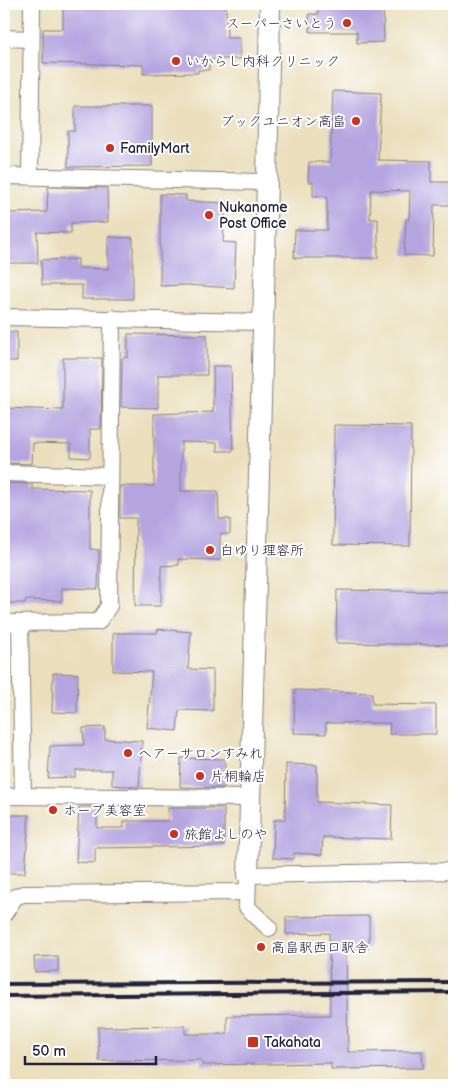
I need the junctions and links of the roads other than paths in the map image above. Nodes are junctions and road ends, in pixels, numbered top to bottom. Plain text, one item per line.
1 (32, 4) edge
2 (270, 4) edge
3 (4, 38) edge
4 (32, 39) junction
5 (4, 176) edge
6 (30, 176) junction
7 (267, 182) junction
8 (4, 317) edge
9 (112, 318) junction
10 (263, 322) junction
11 (4, 473) edge
12 (110, 476) junction
13 (4, 623) edge
14 (20, 623) junction
15 (4, 796) edge
16 (23, 796) junction
17 (249, 798) junction
18 (454, 871) edge
19 (247, 884) junction
20 (4, 914) edge
21 (269, 928) dead end

1 - 4 street
2 - 7 street
3 - 4 street
4 - 6 street
5 - 6 street
6 - 7 street
7 - 10 street
8 - 9 street
9 - 10 street
9 - 12 street
10 - 17 street
11 - 12 street
12 - 14 street
13 - 14 street
14 - 16 street
15 - 16 street
16 - 17 street
17 - 19 street
18 - 19 street
19 - 20 street
19 - 21 street

